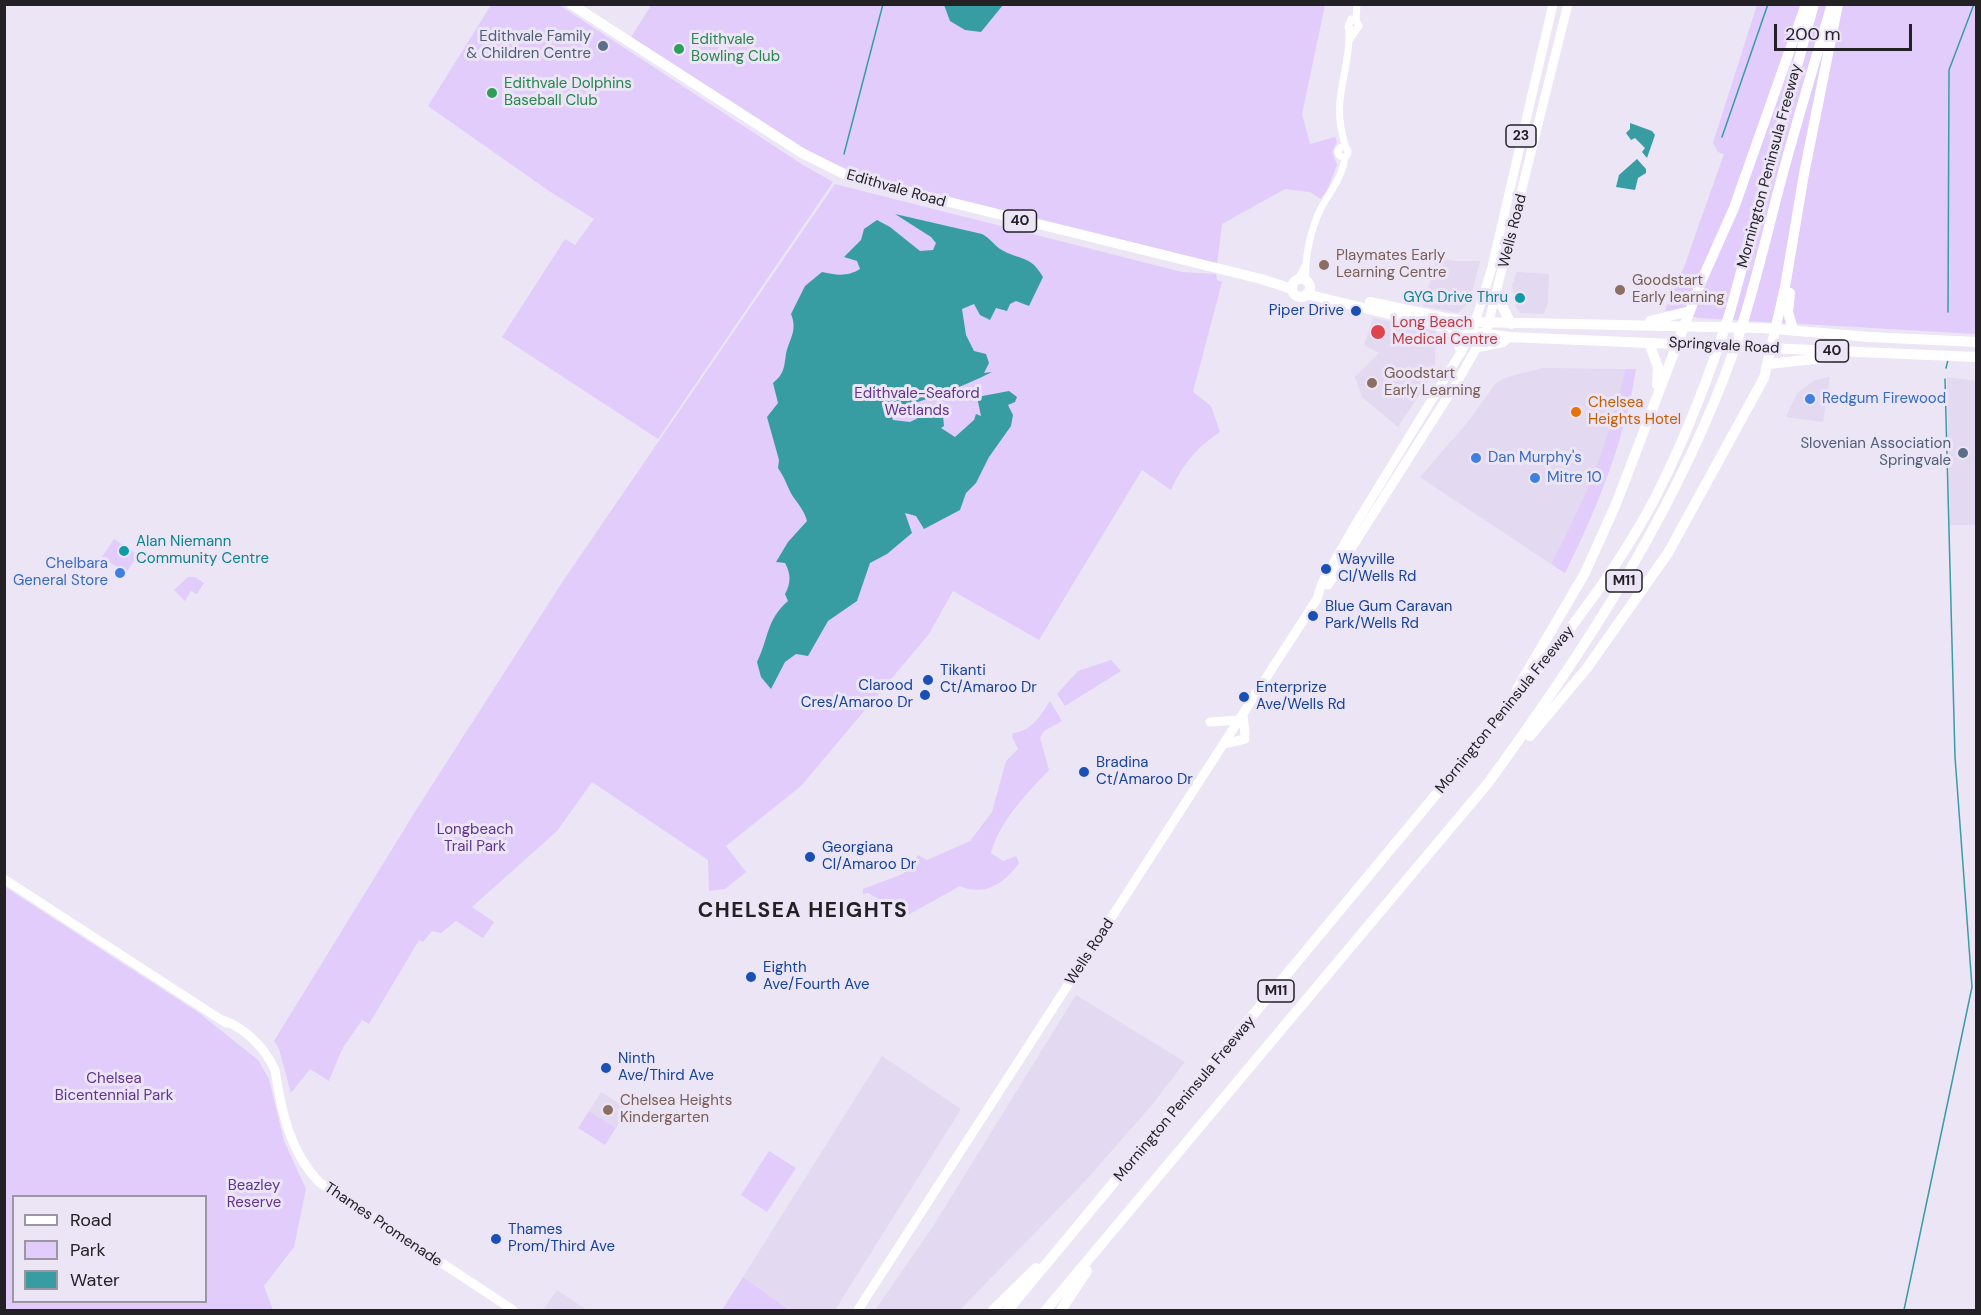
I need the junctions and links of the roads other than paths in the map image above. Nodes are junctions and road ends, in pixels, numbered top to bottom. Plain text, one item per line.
1 (571, 4) edge
2 (1553, 4) edge
3 (1568, 4) edge
4 (1806, 4) edge
5 (1814, 4) edge
6 (1832, 4) edge
7 (1838, 4) edge
8 (1357, 5) edge
9 (1795, 233) junction
10 (1301, 285) junction
11 (1497, 296) junction
12 (1690, 310) junction
13 (1489, 323) junction
14 (1511, 324) junction
15 (1639, 325) junction
16 (1686, 325) junction
17 (1473, 327) junction
18 (1777, 329) junction
19 (1793, 329) junction
20 (1455, 330) junction
21 (1484, 334) junction
22 (1509, 337) junction
23 (1977, 342) edge
24 (1649, 343) junction
25 (1678, 344) junction
26 (1478, 347) junction
27 (1772, 348) junction
28 (1461, 352) junction
29 (1880, 353) junction
30 (1977, 357) edge
31 (1769, 364) junction
32 (1644, 428) junction
33 (1321, 592) junction
34 (1241, 717) junction
35 (1210, 722) dead end
36 (1224, 744) junction
37 (1464, 762) junction
38 (1488, 783) junction
39 (4, 879) edge
40 (1087, 1217) junction
41 (1113, 1230) junction
42 (513, 1311) edge
43 (858, 1311) edge
44 (993, 1311) edge
45 (1008, 1311) edge
46 (1046, 1311) edge
47 (1061, 1311) edge

1 - 10 highway, Edithvale Road / 40
2 - 17 main road, Wells Road / 23
3 - 11 main road, Wells Road / 23
4 - 12 highway
5 - 37 highway, Mornington Peninsula Freeway / M11
6 - 38 highway, Mornington Peninsula Freeway / M11
7 - 9 highway
8 - 10 street
9 - 18 highway
9 - 19 highway
10 - 17 highway, Edithvale Road / 40
10 - 20 highway, Edithvale Road / 40
11 - 13 main road, Wells Road / 23
11 - 14 highway
12 - 15 highway
12 - 16 highway
13 - 14 highway, Springvale Road / 40
13 - 17 highway, Springvale Road / 40
13 - 21 main road, Wells Road / 23
14 - 15 highway, Springvale Road / 40
15 - 16 highway, Springvale Road / 40
16 - 18 highway, Springvale Road / 40
16 - 25 highway
17 - 20 highway, Edithvale Road / 40
17 - 21 highway, Springvale Road / 40
17 - 28 main road, Wells Road
18 - 19 highway, Springvale Road / 40
18 - 27 highway
19 - 23 highway, Springvale Road / 40
20 - 28 highway
21 - 22 highway, Springvale Road / 40
21 - 26 main road, Wells Road
22 - 24 highway, Springvale Road / 40
22 - 26 highway
24 - 25 highway, Springvale Road / 40
24 - 32 highway
25 - 27 highway, Springvale Road / 40
25 - 32 highway
26 - 33 main road, Wells Road
27 - 29 highway, Springvale Road / 40
27 - 31 highway
28 - 33 main road, Wells Road
29 - 30 highway, Springvale Road / 40
29 - 31 highway
31 - 38 highway
32 - 37 highway
33 - 34 main road, Wells Road
34 - 35 main road
34 - 36 main road, Wells Road
34 - 36 main road
36 - 43 main road, Wells Road
37 - 40 highway, Mornington Peninsula Freeway / M11
38 - 41 highway, Mornington Peninsula Freeway / M11
39 - 42 main road, Thames Promenade
40 - 44 highway
40 - 45 highway, Mornington Peninsula Freeway / M11
41 - 46 highway, Mornington Peninsula Freeway / M11
41 - 47 highway

